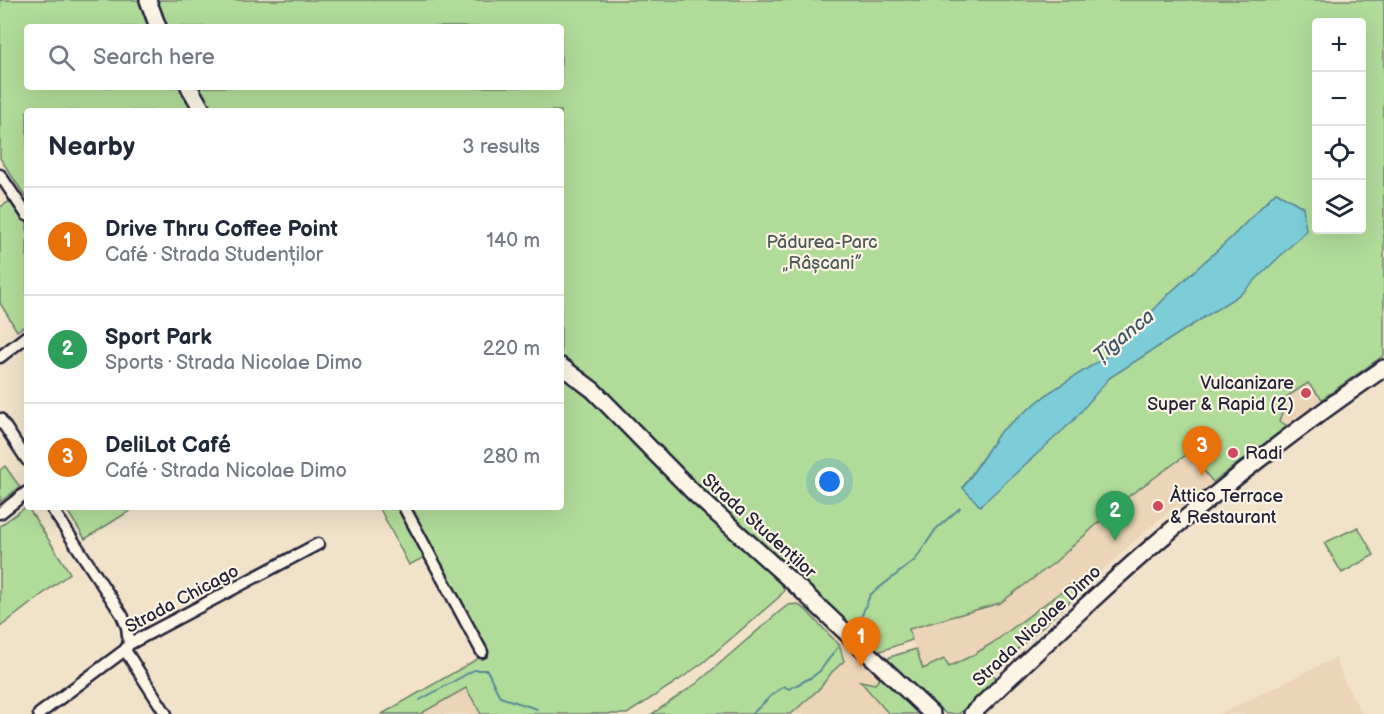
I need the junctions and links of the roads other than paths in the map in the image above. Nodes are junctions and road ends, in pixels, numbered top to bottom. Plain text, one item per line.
1 (148, 0) edge
2 (158, 24) edge
3 (191, 90) edge
4 (200, 108) edge
5 (0, 175) edge
6 (24, 211) edge
7 (24, 338) edge
8 (0, 357) edge
9 (564, 368) edge
10 (1384, 368) edge
11 (0, 419) edge
12 (24, 455) edge
13 (24, 494) edge
14 (53, 510) edge
15 (406, 510) edge
16 (0, 513) edge
17 (318, 544) dead end
18 (127, 647) junction
19 (482, 652) dead end
20 (39, 714) edge
21 (166, 714) edge
22 (932, 714) edge
23 (972, 714) edge

1 - 2 main road
3 - 4 main road
5 - 6 street
7 - 8 street
9 - 22 main road, Strada Studenților
10 - 23 main road, Strada Nicolae Dimo
11 - 12 street
13 - 16 street
14 - 18 street
15 - 19 street
17 - 18 street, Strada Chicago
18 - 20 street, Strada Chicago
18 - 21 street

